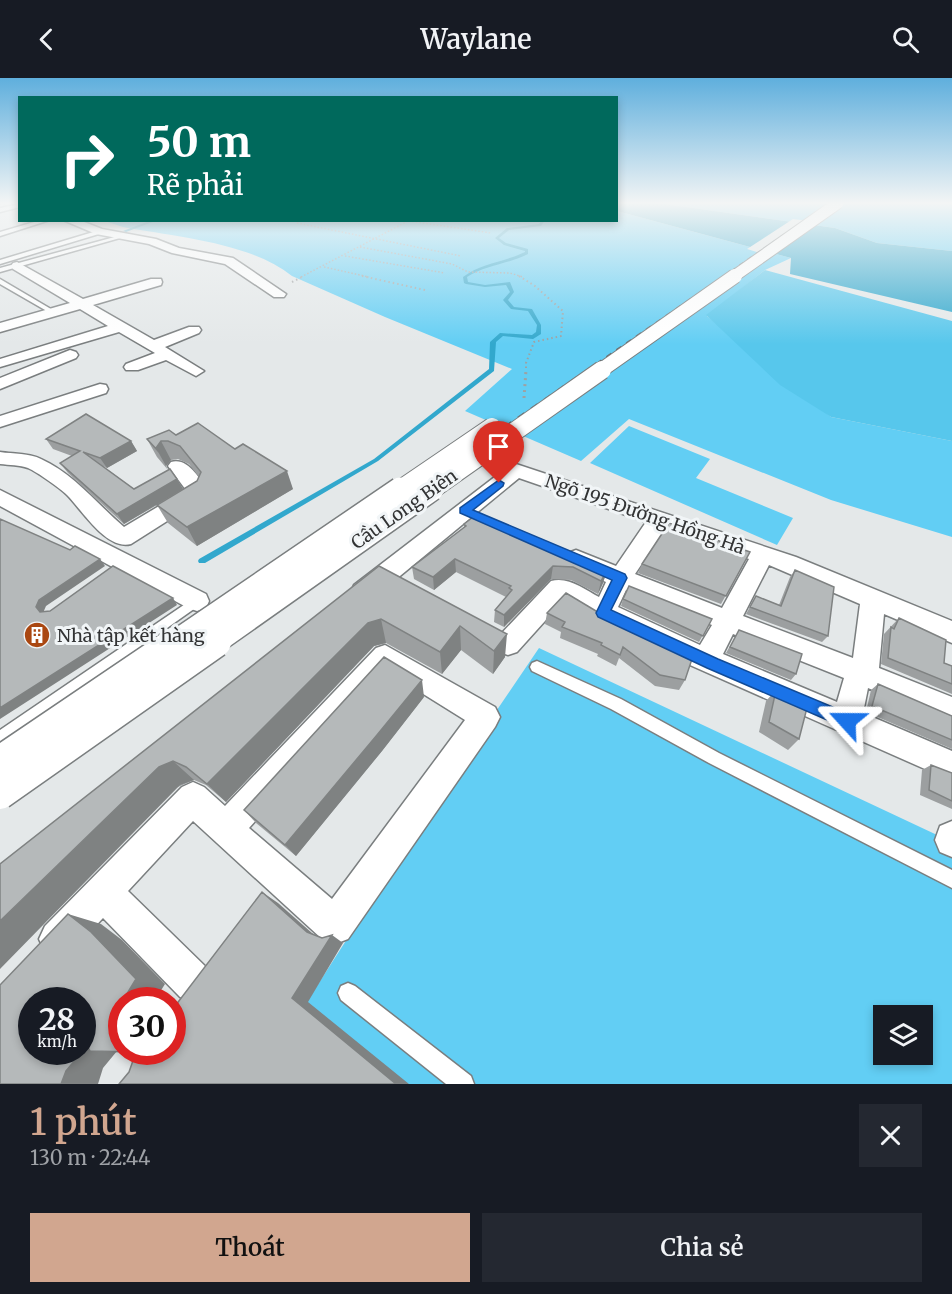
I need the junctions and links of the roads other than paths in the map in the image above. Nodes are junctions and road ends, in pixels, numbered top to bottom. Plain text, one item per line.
1 (40, 250) edge
2 (74, 250) edge
3 (173, 250) edge
4 (754, 250) edge
5 (771, 250) edge
6 (0, 262) edge
7 (17, 266) junction
8 (0, 270) edge
9 (0, 281) edge
10 (156, 282) dead end
11 (275, 291) road end
12 (81, 305) junction
13 (52, 326) junction
14 (119, 327) junction
15 (0, 328) edge
16 (194, 330) dead end
17 (160, 350) junction
18 (78, 352) dead end
19 (2, 363) dead end
20 (132, 367) dead end
21 (196, 371) dead end
22 (0, 384) edge
23 (100, 389) dead end
24 (0, 422) edge
25 (0, 458) edge
26 (178, 466) dead end
27 (0, 497) edge
28 (660, 519) junction
29 (558, 551) edge
30 (763, 555) junction
31 (620, 578) junction
32 (873, 599) junction
33 (197, 601) joint
34 (345, 606) edge
35 (603, 613) junction
36 (728, 621) junction
37 (952, 632) edge
38 (516, 650) joint
39 (706, 660) junction
40 (865, 672) junction
41 (952, 710) edge
42 (847, 721) junction
43 (0, 739) edge
44 (0, 760) edge
45 (952, 766) edge
46 (0, 794) edge
47 (225, 830) junction
48 (952, 879) edge
49 (103, 892) junction
50 (40, 958) edge
51 (186, 993) edge
52 (348, 993) dead end
53 (462, 1084) edge

1 - 6 lane
2 - 7 lane
3 - 11 street
4 - 44 street, Cầu Long Biên, bridge
5 - 46 street, Cầu Long Biên, bridge
7 - 8 lane
7 - 12 street
9 - 13 lane
10 - 12 street
12 - 13 street
12 - 14 street
13 - 14 street
13 - 15 street
13 - 19 street
14 - 17 street
16 - 17 street
17 - 20 street
17 - 21 street
18 - 22 street
23 - 24 street
25 - 26 street
27 - 33 street
28 - 30 street, Ngõ 195 Đường Hồng Hà
28 - 31 street
28 - 34 street, Ngõ 195 Đường Hồng Hà
29 - 31 street
30 - 32 street, Ngõ 195 Đường Hồng Hà
30 - 36 street
31 - 35 street
31 - 36 street
32 - 37 street, Ngõ 195 Đường Hồng Hà
32 - 40 street
33 - 43 lane
35 - 38 street
35 - 39 street
36 - 39 street
36 - 40 street
38 - 48 lane
39 - 42 street
40 - 41 street
40 - 42 street
42 - 45 street
47 - 47 street
47 - 49 street
49 - 50 street
49 - 51 street
52 - 53 lane

